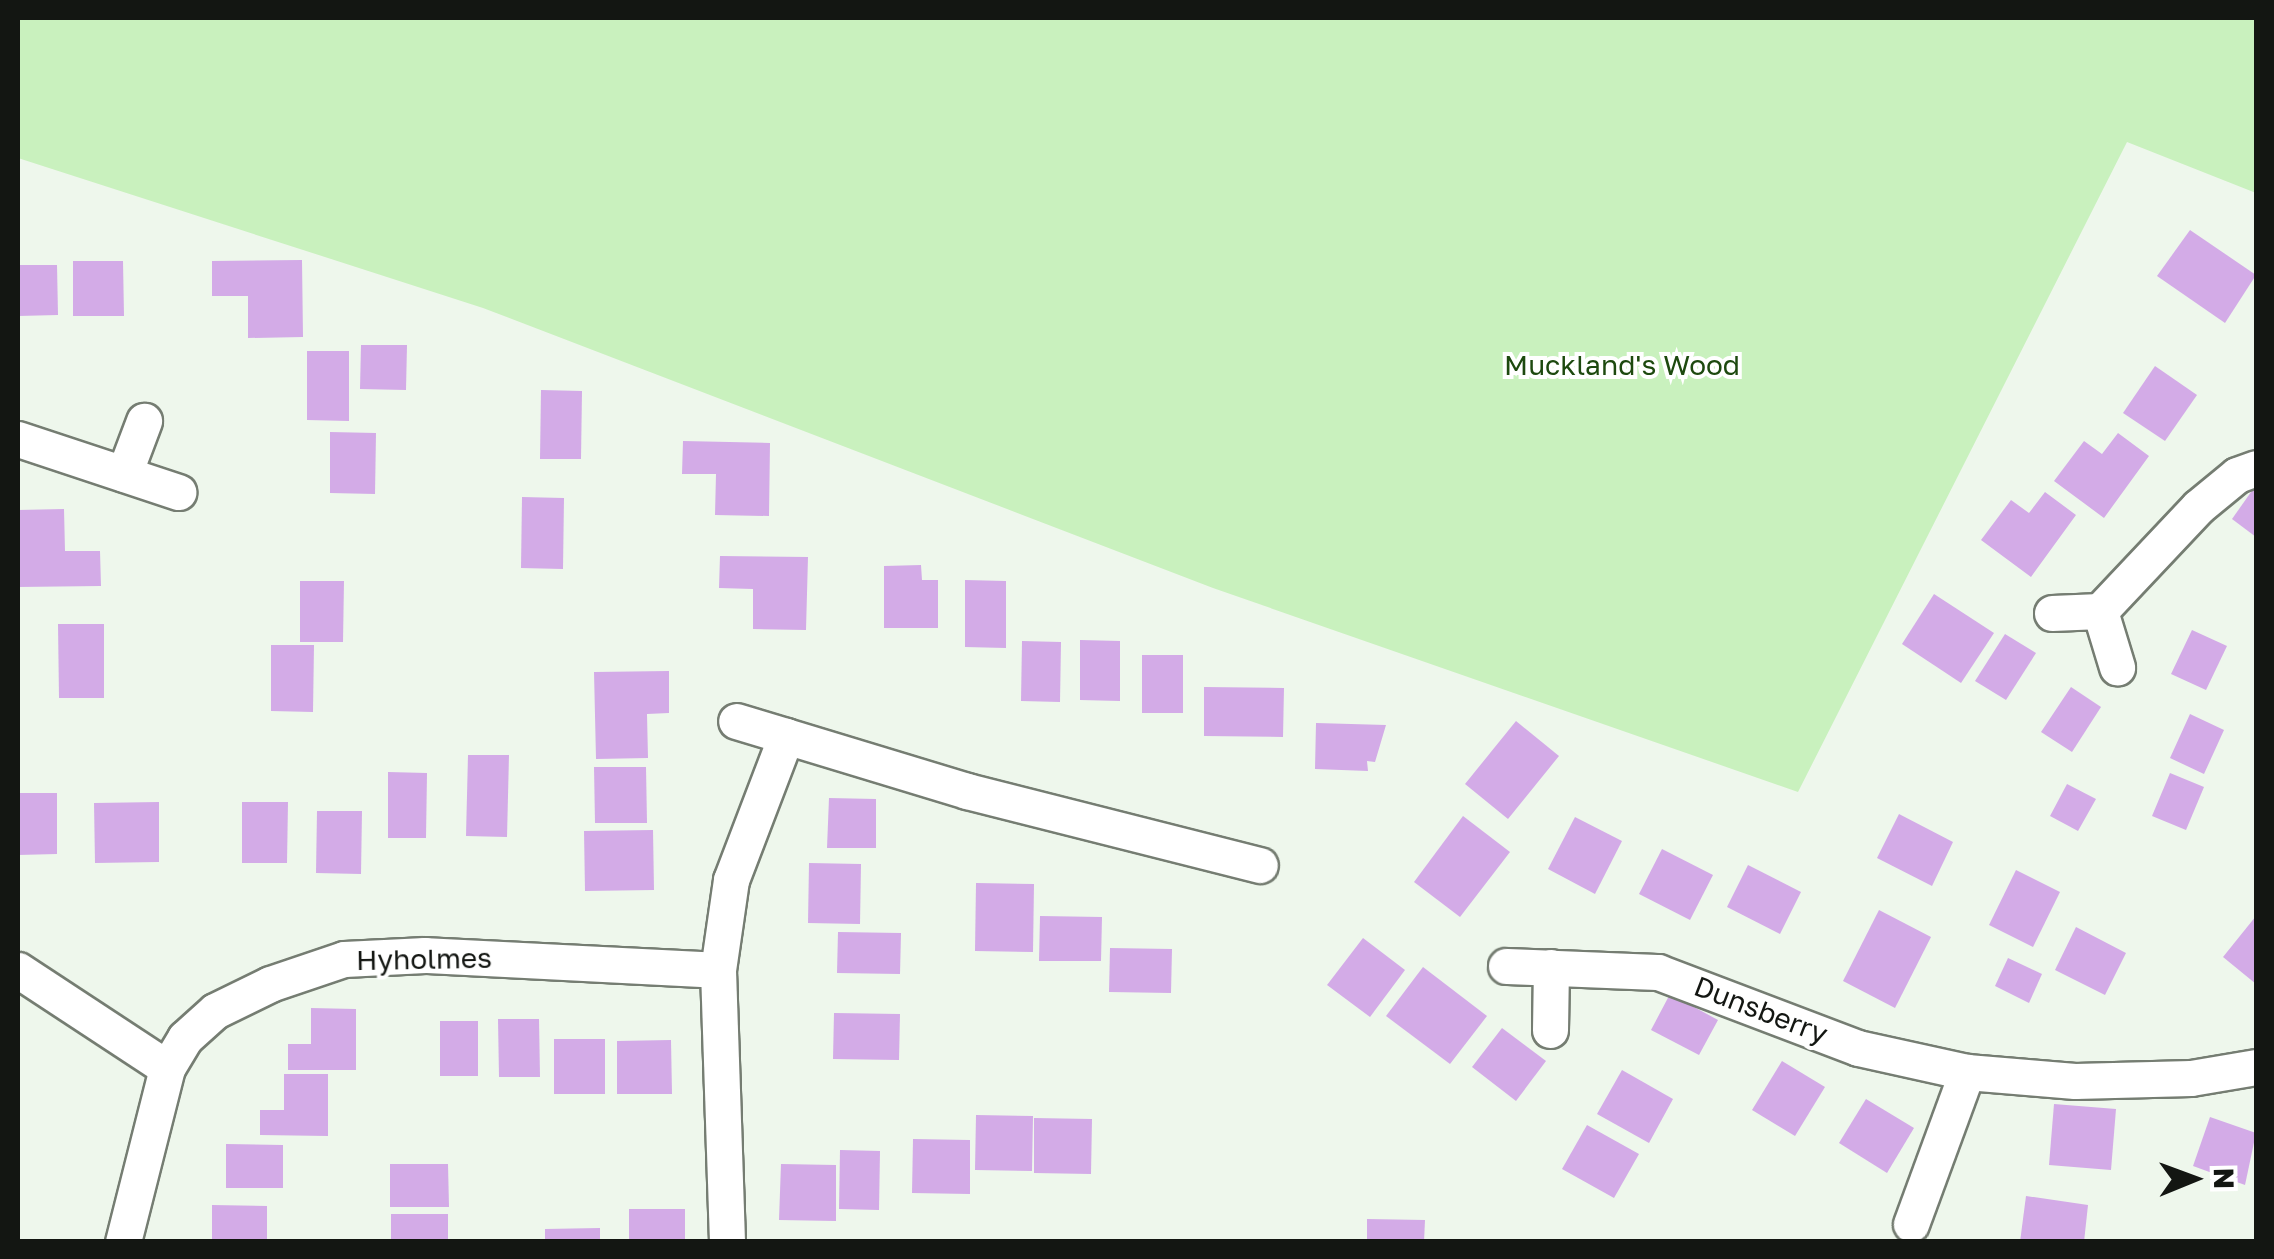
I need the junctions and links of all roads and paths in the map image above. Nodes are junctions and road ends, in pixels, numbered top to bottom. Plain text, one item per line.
1 (144, 421) dead end
2 (18, 439) edge
3 (2256, 468) edge
4 (124, 474) junction
5 (178, 492) dead end
6 (2100, 611) junction
7 (2052, 613) dead end
8 (2117, 667) dead end
9 (736, 722) dead end
10 (786, 736) junction
11 (1260, 865) dead end
12 (1506, 966) dead end
13 (1551, 968) junction
14 (18, 970) edge
15 (718, 970) junction
16 (1550, 1030) dead end
17 (2256, 1067) edge
18 (167, 1068) junction
19 (1968, 1072) junction
20 (1912, 1224) dead end
21 (124, 1242) edge
22 (727, 1242) edge

1 - 4 street
2 - 4 street
3 - 6 street
4 - 5 street
6 - 7 street
6 - 8 street
9 - 10 street
10 - 11 street
10 - 15 street
12 - 13 street, Dunsberry
13 - 16 street
13 - 19 street, Dunsberry
14 - 18 street
15 - 18 street, Hyholmes
15 - 22 street
17 - 19 street, Dunsberry
18 - 21 street, Hyholmes
19 - 20 street

